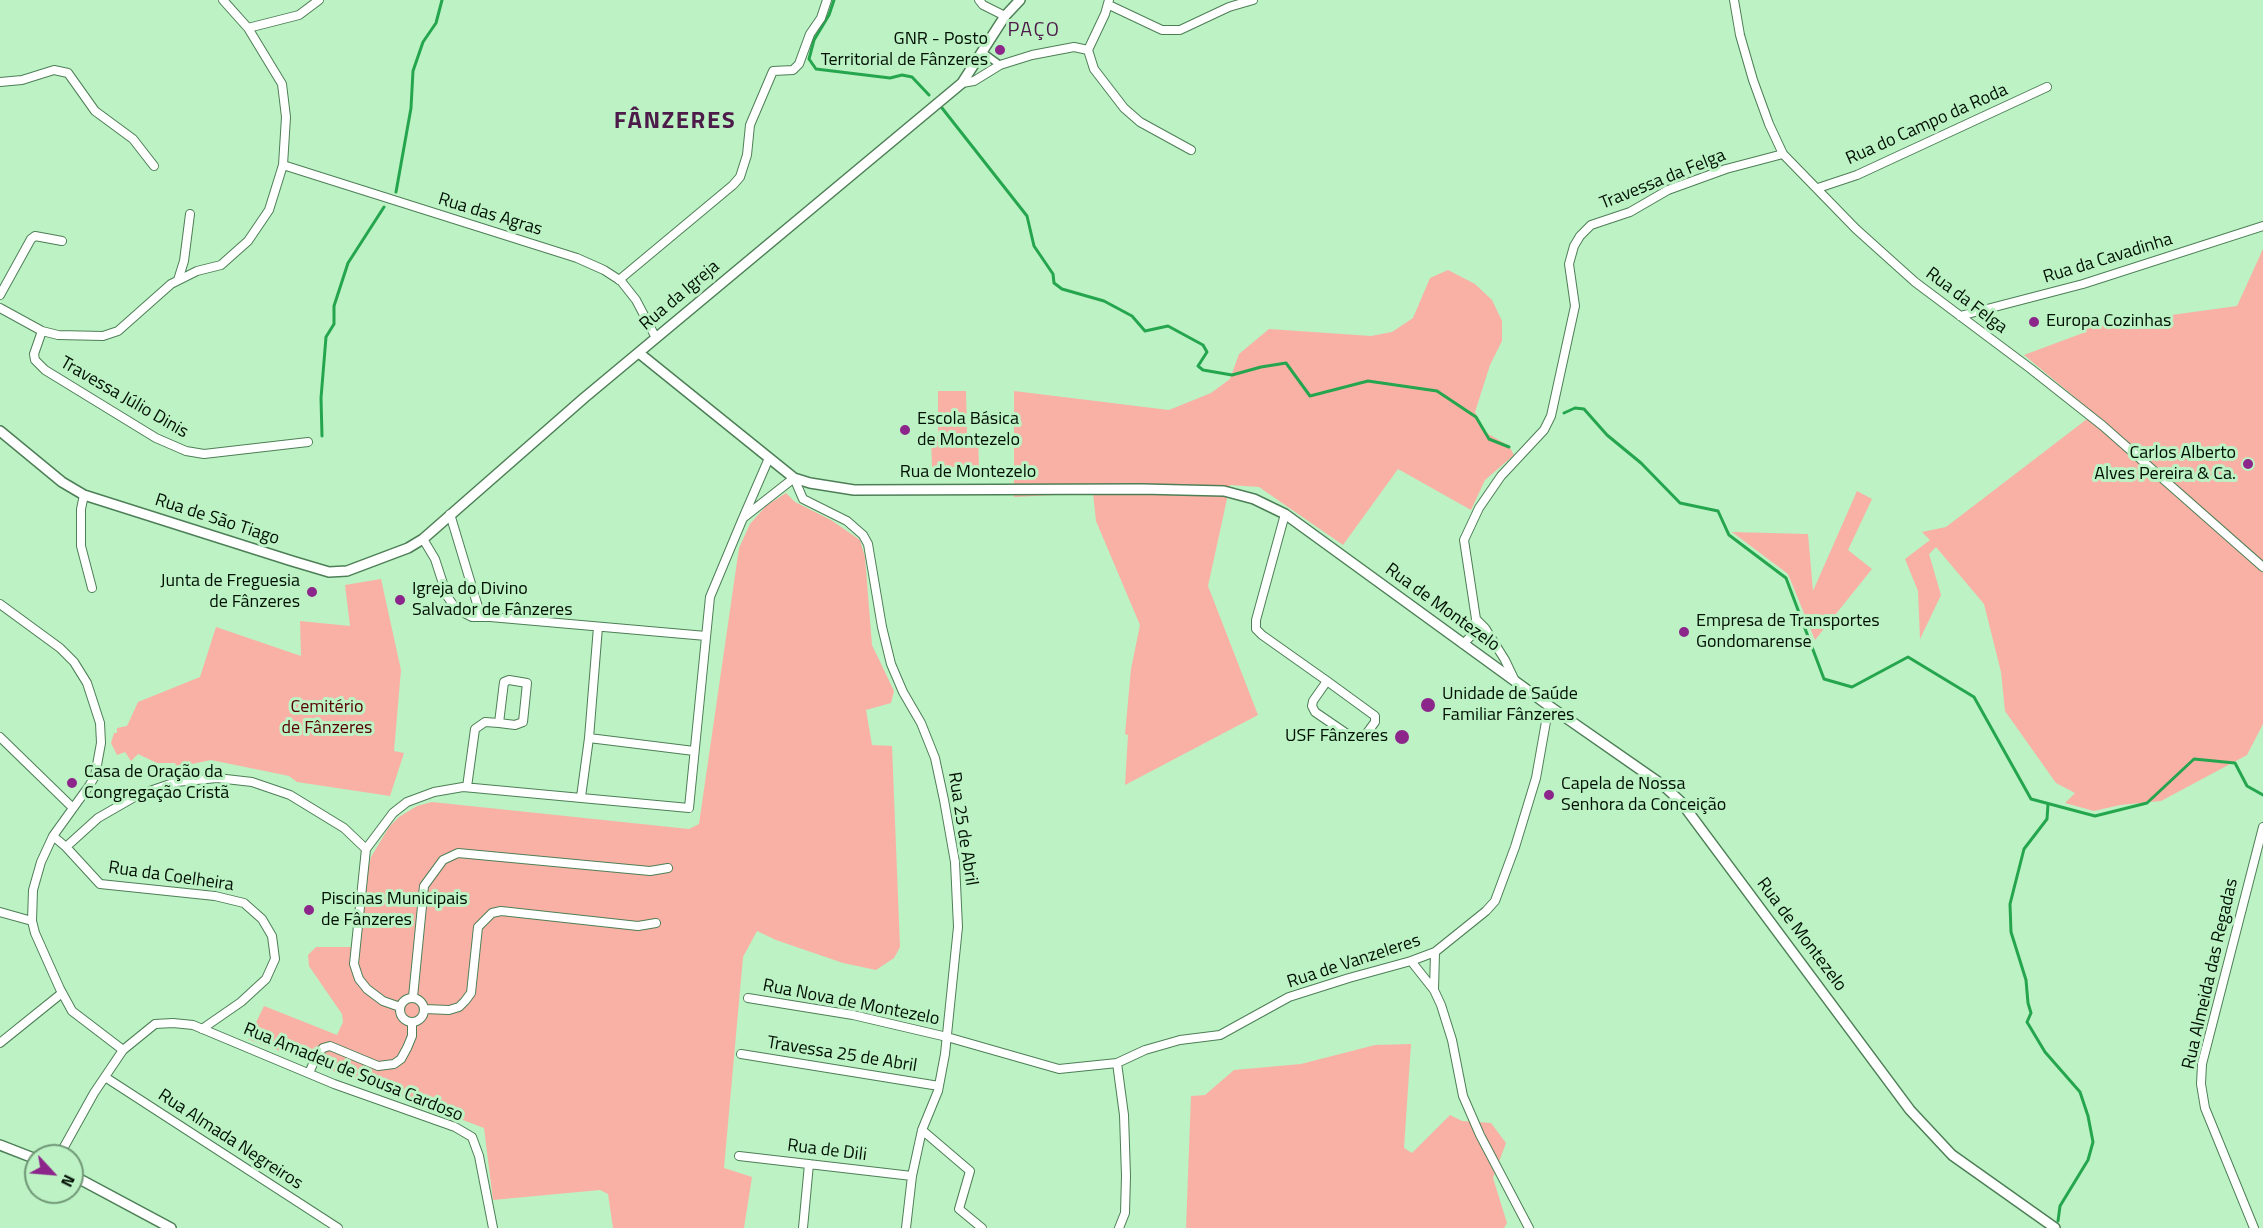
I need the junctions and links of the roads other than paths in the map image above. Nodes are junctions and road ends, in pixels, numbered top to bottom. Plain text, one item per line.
1 (223, 0) edge
2 (319, 0) edge
3 (826, 0) edge
4 (979, 0) edge
5 (1020, 0) edge
6 (1253, 0) edge
7 (1734, 0) edge
8 (1109, 2) edge
9 (1229, 3) edge
10 (1005, 15) junction
11 (248, 28) junction
12 (1088, 50) junction
13 (982, 52) junction
14 (1000, 65) junction
15 (0, 82) edge
16 (962, 83) junction
17 (2047, 87) dead end
18 (1191, 150) dead end
19 (1783, 154) junction
20 (283, 165) junction
21 (154, 166) dead end
22 (1818, 188) junction
23 (190, 214) dead end
24 (2263, 226) edge
25 (62, 241) dead end
26 (178, 280) junction
27 (619, 280) junction
28 (0, 296) edge
29 (0, 308) edge
30 (1960, 316) junction
31 (42, 331) junction
32 (656, 338) junction
33 (639, 353) junction
34 (0, 431) edge
35 (308, 442) dead end
36 (769, 458) junction
37 (794, 478) junction
38 (84, 495) junction
39 (450, 514) junction
40 (1285, 514) junction
41 (743, 518) junction
42 (423, 539) junction
43 (2263, 567) edge
44 (92, 588) dead end
45 (0, 604) edge
46 (481, 617) junction
47 (1476, 619) junction
48 (598, 627) junction
49 (706, 636) junction
50 (1463, 644) junction
51 (1327, 681) junction
52 (1515, 681) junction
53 (1552, 708) junction
54 (499, 723) junction
55 (0, 737) edge
56 (589, 738) junction
57 (694, 751) junction
58 (467, 787) junction
59 (581, 797) junction
60 (73, 808) junction
61 (2263, 827) edge
62 (53, 836) junction
63 (66, 847) junction
64 (366, 849) junction
65 (668, 868) dead end
66 (0, 912) edge
67 (32, 921) junction
68 (656, 923) dead end
69 (1435, 952) junction
70 (1411, 961) junction
71 (1434, 990) junction
72 (62, 993) junction
73 (413, 997) junction
74 (748, 998) dead end
75 (400, 1007) junction
76 (424, 1009) junction
77 (412, 1022) junction
78 (202, 1029) junction
79 (947, 1037) junction
80 (0, 1043) edge
81 (123, 1050) junction
82 (741, 1054) dead end
83 (1117, 1063) junction
84 (309, 1073) junction
85 (105, 1077) junction
86 (939, 1086) junction
87 (921, 1130) junction
88 (66, 1144) edge
89 (0, 1145) edge
90 (24, 1154) edge
91 (739, 1156) dead end
92 (809, 1164) junction
93 (912, 1176) junction
94 (84, 1181) edge
95 (171, 1228) edge
96 (338, 1228) edge
97 (493, 1228) edge
98 (803, 1228) edge
99 (906, 1228) edge
100 (982, 1228) edge
101 (1119, 1228) edge
102 (1529, 1228) edge
103 (2055, 1228) edge
104 (2254, 1228) edge

1 - 11 street
2 - 11 street
3 - 27 street
4 - 10 street
5 - 10 street, Rua da Igreja
6 - 9 street
7 - 19 street, Rua da Felga
8 - 9 street
8 - 12 street
10 - 13 street, Rua da Igreja
11 - 20 street
12 - 14 street
12 - 18 street
13 - 14 street
13 - 16 street, Rua da Igreja
14 - 16 street
15 - 21 street
16 - 32 street, Rua da Igreja
17 - 22 street, Rua do Campo da Roda
19 - 22 street, Rua da Felga
19 - 47 street, Travessa da Felga
20 - 26 street
20 - 27 street, Rua das Agras
22 - 30 street, Rua da Felga
23 - 26 street
24 - 30 street, Rua da Cavadinha
25 - 28 street
26 - 31 street
27 - 32 street, Rua das Agras
29 - 31 street
30 - 43 street, Rua da Felga
31 - 35 street, Travessa Júlio Dinis
32 - 33 street, Rua da Igreja
33 - 36 street, Rua de Montezelo
33 - 39 street, Rua da Igreja
34 - 38 street, Rua de São Tiago
36 - 37 street, Rua de Montezelo
36 - 41 street
37 - 40 street, Rua de Montezelo
37 - 41 street
37 - 79 street, Rua 25 de Abril
38 - 42 street, Rua de São Tiago
38 - 44 street
39 - 42 street, Rua da Igreja
39 - 46 street
40 - 50 street, Rua de Montezelo
40 - 51 street
41 - 49 street
42 - 46 street
45 - 60 street
46 - 48 street
47 - 50 street
47 - 52 street, Travessa da Felga
48 - 49 street
48 - 56 street
49 - 57 street
50 - 52 street, Rua de Montezelo
51 - 51 street
52 - 53 street, Rua de Montezelo
53 - 69 street, Rua de Vanzeleres
53 - 103 street, Rua de Montezelo
54 - 54 street
54 - 58 street
55 - 60 street
56 - 57 street
56 - 59 street
57 - 59 street
58 - 59 street
58 - 64 street
60 - 62 street
61 - 104 street, Rua Almeida das Regadas
62 - 63 street, Rua da Coelheira
62 - 67 street
63 - 64 street
63 - 78 street, Rua da Coelheira
64 - 75 street
65 - 73 street
66 - 67 street
67 - 72 street
68 - 76 street
69 - 70 street, Rua de Vanzeleres
69 - 71 street
70 - 71 street
70 - 83 street, Rua de Vanzeleres
71 - 102 street
72 - 80 street
72 - 81 street
73 - 75 street
73 - 76 street
74 - 79 street, Rua Nova de Montezelo
75 - 77 street
76 - 77 street
77 - 84 street
78 - 81 street
78 - 84 street, Rua Amadeu de Sousa Cardoso
79 - 83 street, Rua de Vanzeleres
79 - 86 street, Rua 25 de Abril
81 - 85 street
82 - 86 street, Travessa 25 de Abril
83 - 101 street
84 - 97 street, Rua Amadeu de Sousa Cardoso
85 - 88 street
85 - 96 street, Rua Almada Negreiros
86 - 87 street, Rua 25 de Abril
87 - 93 street, Rua 25 de Abril
87 - 100 street
89 - 90 street
91 - 92 street, Rua de Dili
92 - 93 street, Rua de Dili
92 - 98 street
93 - 99 street, Rua 25 de Abril
94 - 95 street

